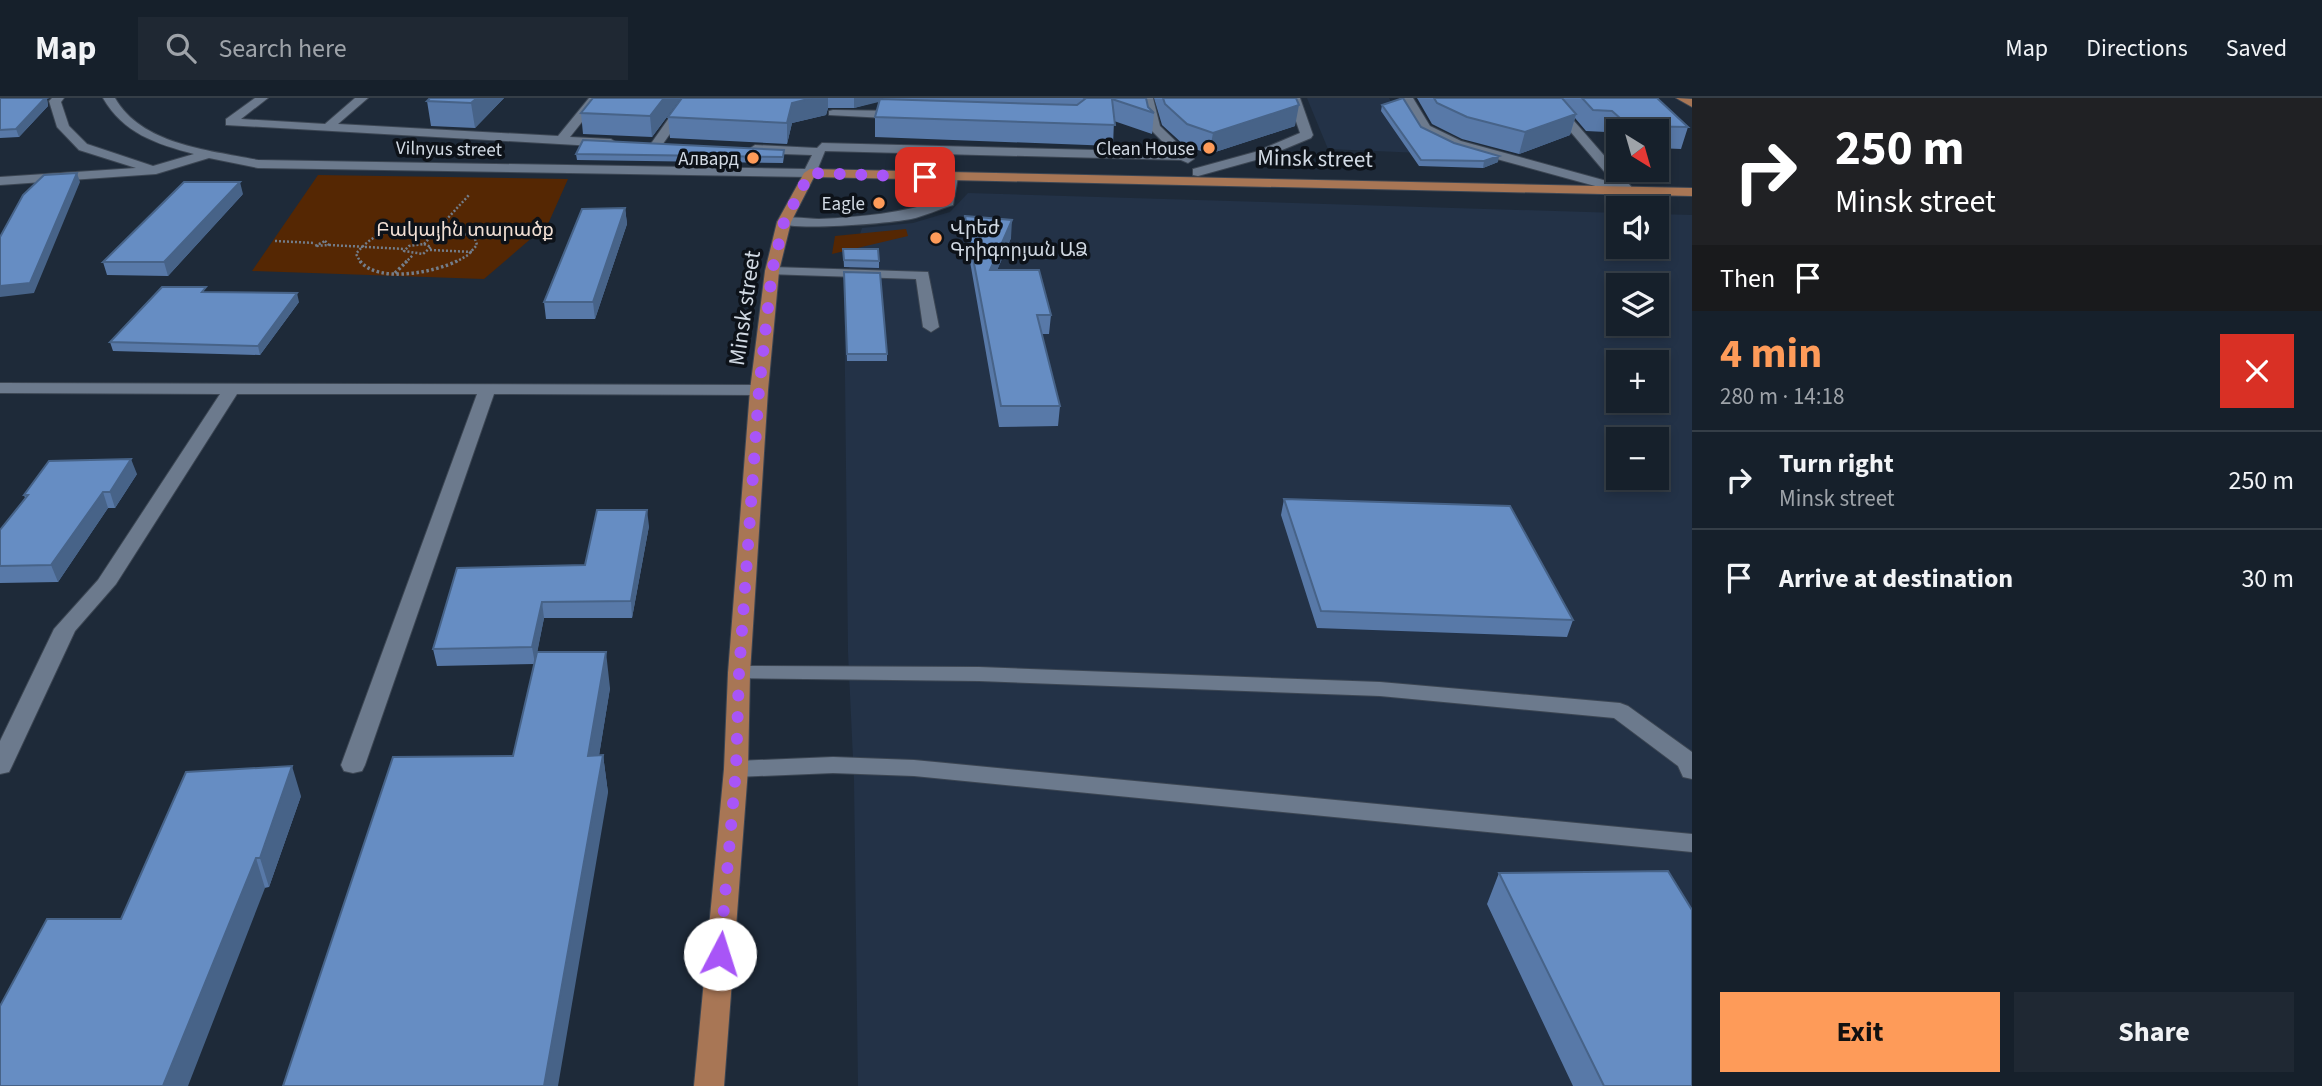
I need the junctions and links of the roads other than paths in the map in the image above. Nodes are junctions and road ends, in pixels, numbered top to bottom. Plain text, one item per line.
1 (58, 98) edge
2 (109, 98) edge
3 (262, 98) edge
4 (362, 98) edge
5 (595, 98) edge
6 (689, 98) edge
7 (837, 98) edge
8 (1147, 98) edge
9 (1294, 98) edge
10 (1407, 98) edge
11 (1548, 98) edge
12 (1682, 98) edge
13 (1692, 104) edge
14 (913, 115) edge
15 (431, 116) edge
16 (327, 128) junction
17 (414, 134) junction
18 (826, 134) junction
19 (561, 140) junction
20 (629, 144) edge
21 (643, 144) edge
22 (656, 145) junction
23 (670, 146) edge
24 (738, 149) edge
25 (210, 154) junction
26 (1186, 156) junction
27 (156, 170) junction
28 (810, 173) junction
29 (1201, 176) junction
30 (952, 177) junction
31 (7, 181) edge
32 (1628, 191) junction
33 (1692, 192) edge
34 (0, 196) edge
35 (784, 222) junction
36 (772, 271) junction
37 (931, 327) dead end
38 (0, 388) edge
39 (232, 388) junction
40 (487, 389) junction
41 (759, 390) junction
42 (739, 673) junction
43 (353, 765) dead end
44 (0, 766) edge
45 (736, 769) junction
46 (1692, 771) edge
47 (1692, 843) edge
48 (709, 1086) edge

1 - 27 street
2 - 25 street, Vilnyus street
3 - 16 street
4 - 16 street
5 - 19 street
6 - 22 street
7 - 18 street
8 - 26 street
9 - 29 street
10 - 32 street
11 - 32 street
12 - 13 main road
14 - 18 street
15 - 17 street
16 - 17 street
17 - 19 street
18 - 24 street
18 - 26 street
18 - 28 street
19 - 20 street
21 - 22 street
22 - 23 street
25 - 27 street
25 - 28 street, Vilnyus street
26 - 29 street
27 - 31 street
28 - 30 main road, Minsk street
28 - 35 main road, Minsk street
29 - 30 main road, Minsk street
29 - 32 main road, Minsk street
30 - 35 street
31 - 34 street
32 - 33 main road, Minsk street
35 - 36 main road, Minsk street
36 - 37 street
36 - 41 main road, Minsk street
38 - 39 street
39 - 40 street
39 - 44 street
40 - 41 street
40 - 43 street
41 - 42 main road, Minsk street
42 - 45 main road, Minsk street
42 - 46 street
45 - 47 street
45 - 48 main road, Minsk street

